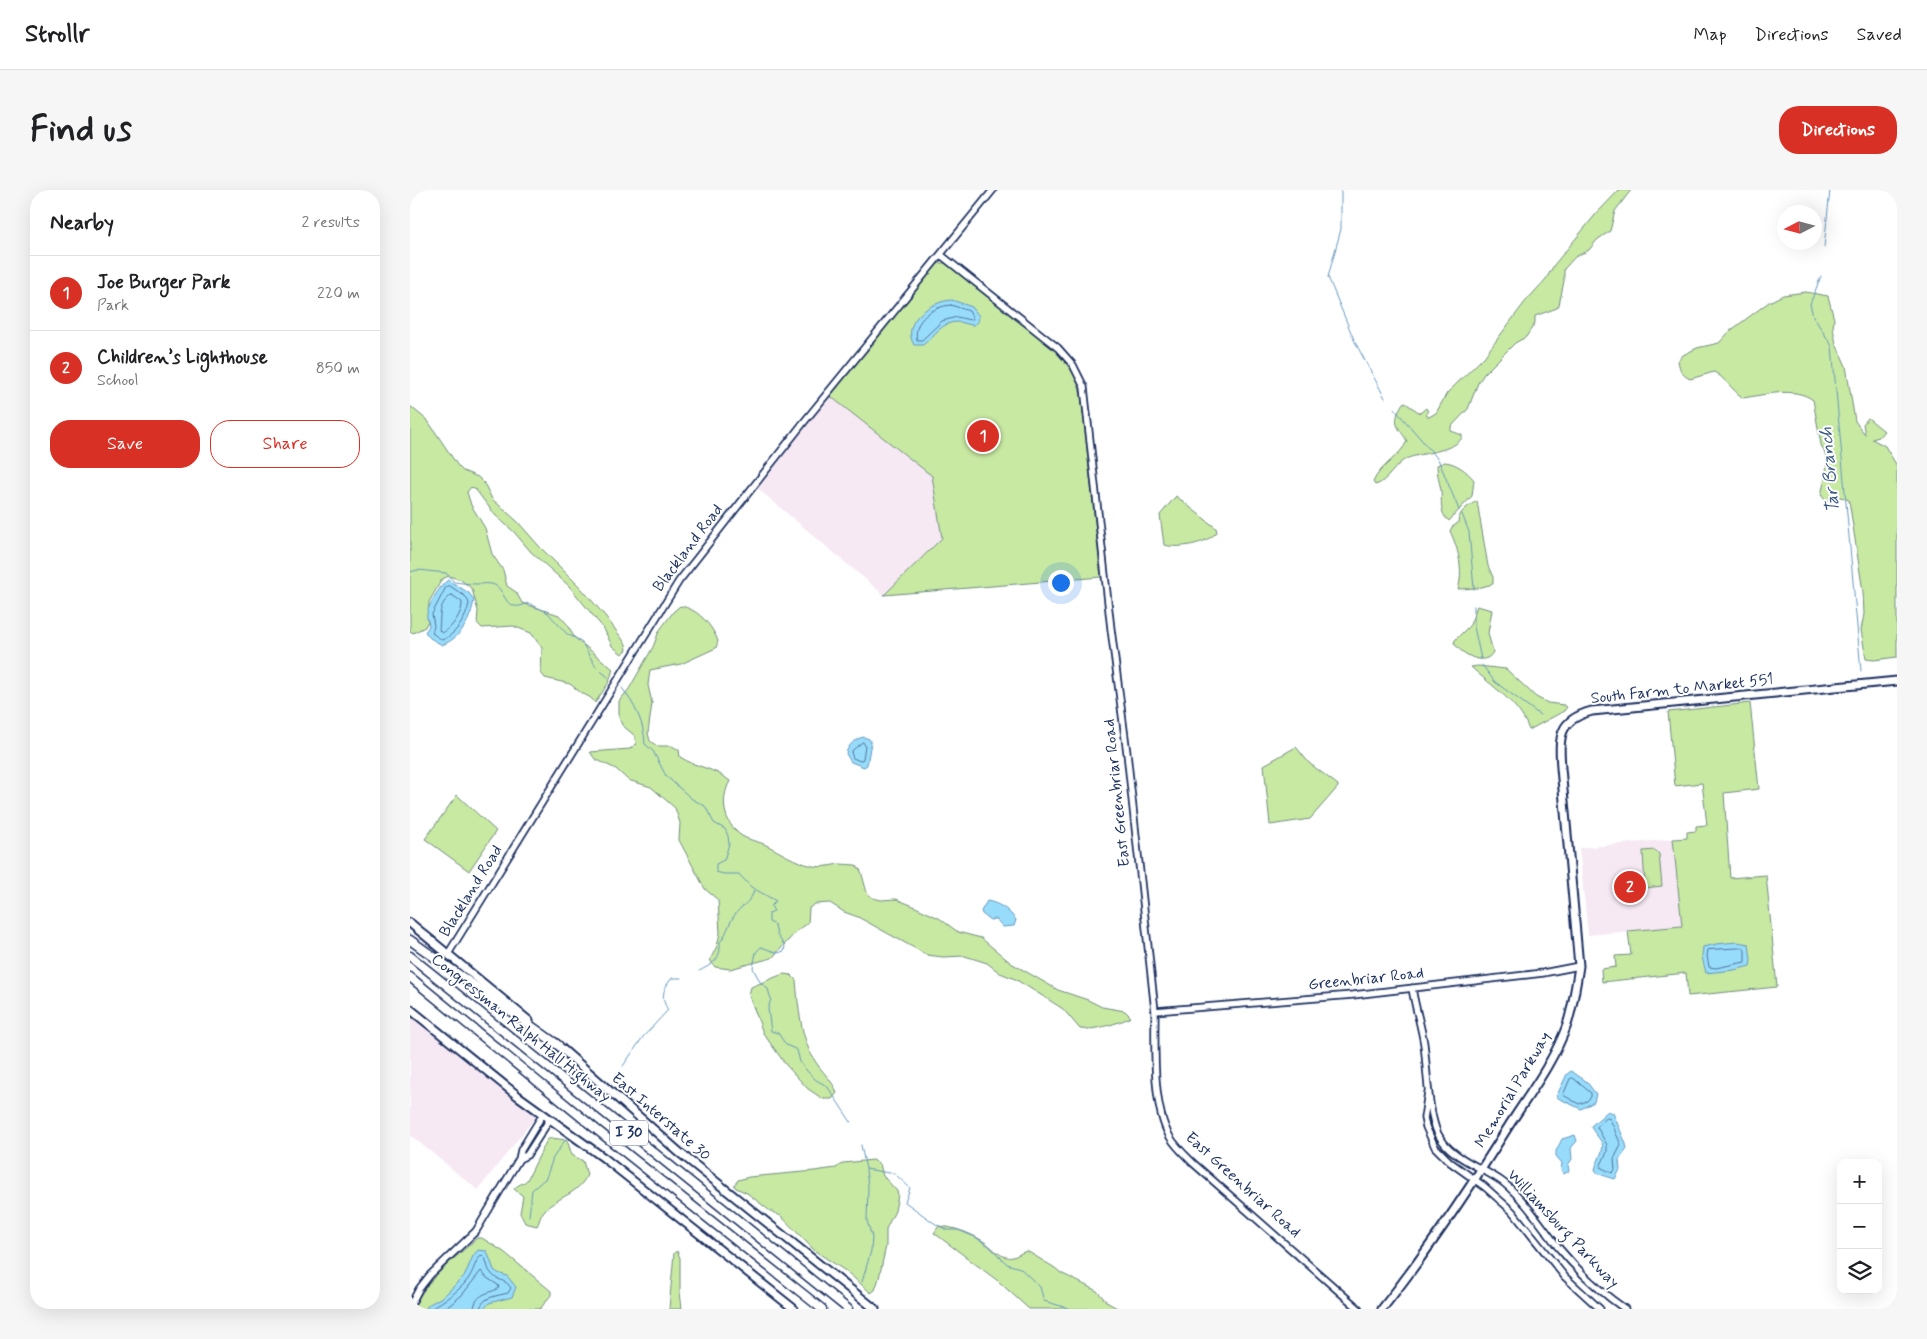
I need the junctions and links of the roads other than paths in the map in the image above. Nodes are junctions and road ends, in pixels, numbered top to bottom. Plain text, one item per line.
1 (993, 190) edge
2 (941, 255) junction
3 (1897, 681) edge
4 (410, 923) edge
5 (410, 940) edge
6 (448, 954) junction
7 (410, 956) edge
8 (1579, 966) junction
9 (410, 977) edge
10 (1412, 988) junction
11 (410, 1008) edge
12 (1155, 1011) junction
13 (558, 1045) junction
14 (1428, 1085) junction
15 (543, 1114) junction
16 (550, 1119) junction
17 (520, 1160) junction
18 (1482, 1168) junction
19 (1475, 1180) junction
20 (410, 1306) edge
21 (794, 1309) edge
22 (822, 1309) edge
23 (848, 1309) edge
24 (875, 1309) edge
25 (1359, 1309) edge
26 (1382, 1309) edge
27 (1600, 1309) edge
28 (1625, 1309) edge

1 - 2 street, Blackland Road
2 - 6 street, Blackland Road
2 - 12 street, East Greenbriar Road
3 - 8 main road, South Farm to Market 551
4 - 6 main road, East Interstate 30
5 - 13 highway
6 - 13 main road, East Interstate 30
7 - 23 highway, Congressman Ralph Hall Highway / I 30
8 - 10 street, Greenbriar Road
8 - 18 main road, Memorial Parkway
9 - 22 highway, Congressman Ralph Hall Highway / I 30
10 - 12 street, Greenbriar Road
10 - 14 street
11 - 15 main road
12 - 25 street, East Greenbriar Road
13 - 24 main road, East Interstate 30
14 - 18 street, Williamsburg Parkway
14 - 19 street, Williamsburg Parkway
15 - 16 main road
15 - 17 street
16 - 17 street
16 - 21 main road
17 - 20 street
18 - 19 main road, Memorial Parkway
18 - 28 street, Williamsburg Parkway
19 - 26 main road
19 - 27 street, Williamsburg Parkway

